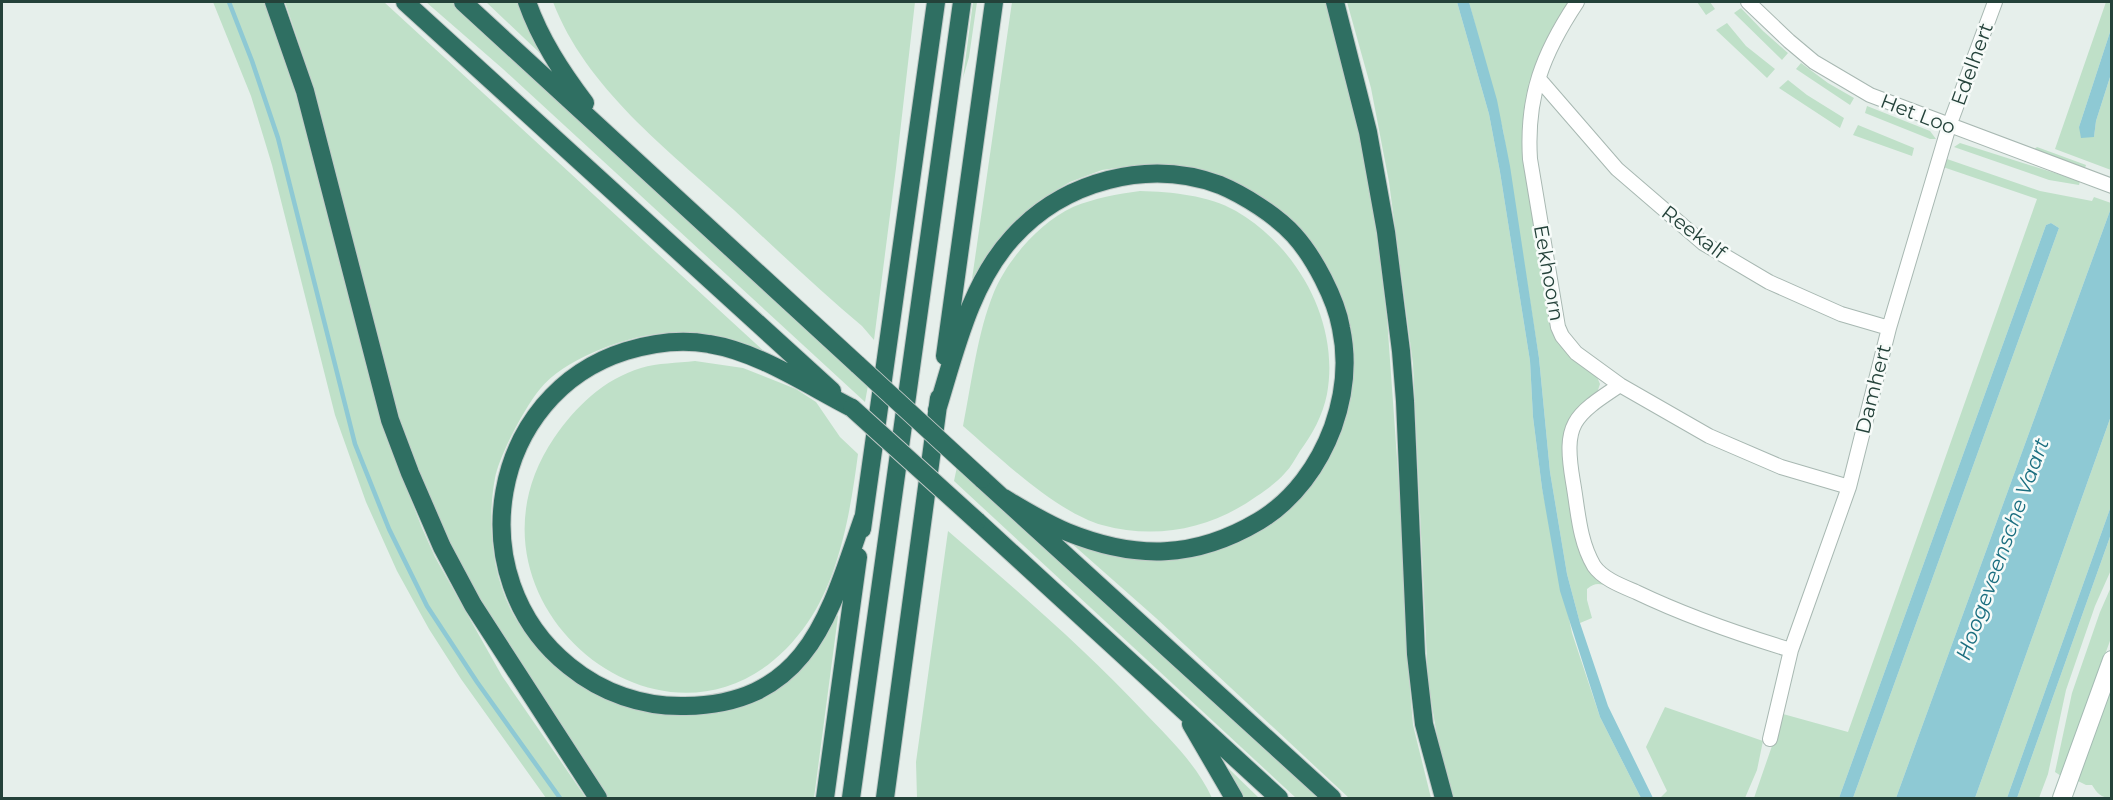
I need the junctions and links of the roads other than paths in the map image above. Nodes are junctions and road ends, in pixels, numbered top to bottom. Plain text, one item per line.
1 (274, 2) edge
2 (405, 2) edge
3 (463, 2) edge
4 (527, 2) edge
5 (962, 2) edge
6 (994, 2) edge
7 (1335, 2) edge
8 (1577, 2) edge
9 (1748, 2) edge
10 (1995, 2) edge
11 (935, 4) edge
12 (1539, 79) junction
13 (1949, 126) junction
14 (614, 140) junction
15 (2112, 186) edge
16 (1889, 328) junction
17 (1620, 385) junction
18 (852, 408) junction
19 (937, 410) junction
20 (1849, 487) junction
21 (1004, 498) junction
22 (863, 518) junction
23 (1791, 650) junction
24 (2112, 660) edge
25 (1184, 712) junction
26 (1770, 739) dead end
27 (890, 757) junction
28 (598, 798) edge
29 (825, 798) edge
30 (851, 798) edge
31 (885, 798) edge
32 (892, 798) edge
33 (1234, 798) edge
34 (1278, 798) edge
35 (1332, 798) edge
36 (1444, 798) edge
37 (2062, 798) edge

1 - 28 highway
2 - 18 highway
3 - 14 highway
4 - 14 highway
5 - 30 highway
6 - 19 highway
7 - 36 highway
8 - 12 street, Eekhoorn
9 - 13 street, Het Loo
10 - 13 street, Edelhert
11 - 22 highway
12 - 16 street, Reekalf
12 - 17 street, Eekhoorn
13 - 15 street, Het Loo
13 - 16 street, Damhert
14 - 21 highway, bridge
16 - 20 street, Damhert
17 - 20 street, Eekhoorn
17 - 23 street
18 - 22 highway
18 - 25 highway, bridge
19 - 21 highway
19 - 27 highway
20 - 23 street, Damhert
21 - 35 highway
22 - 29 highway
23 - 26 street, Damhert
24 - 37 street
25 - 33 highway
25 - 34 highway
27 - 31 highway
27 - 32 highway

